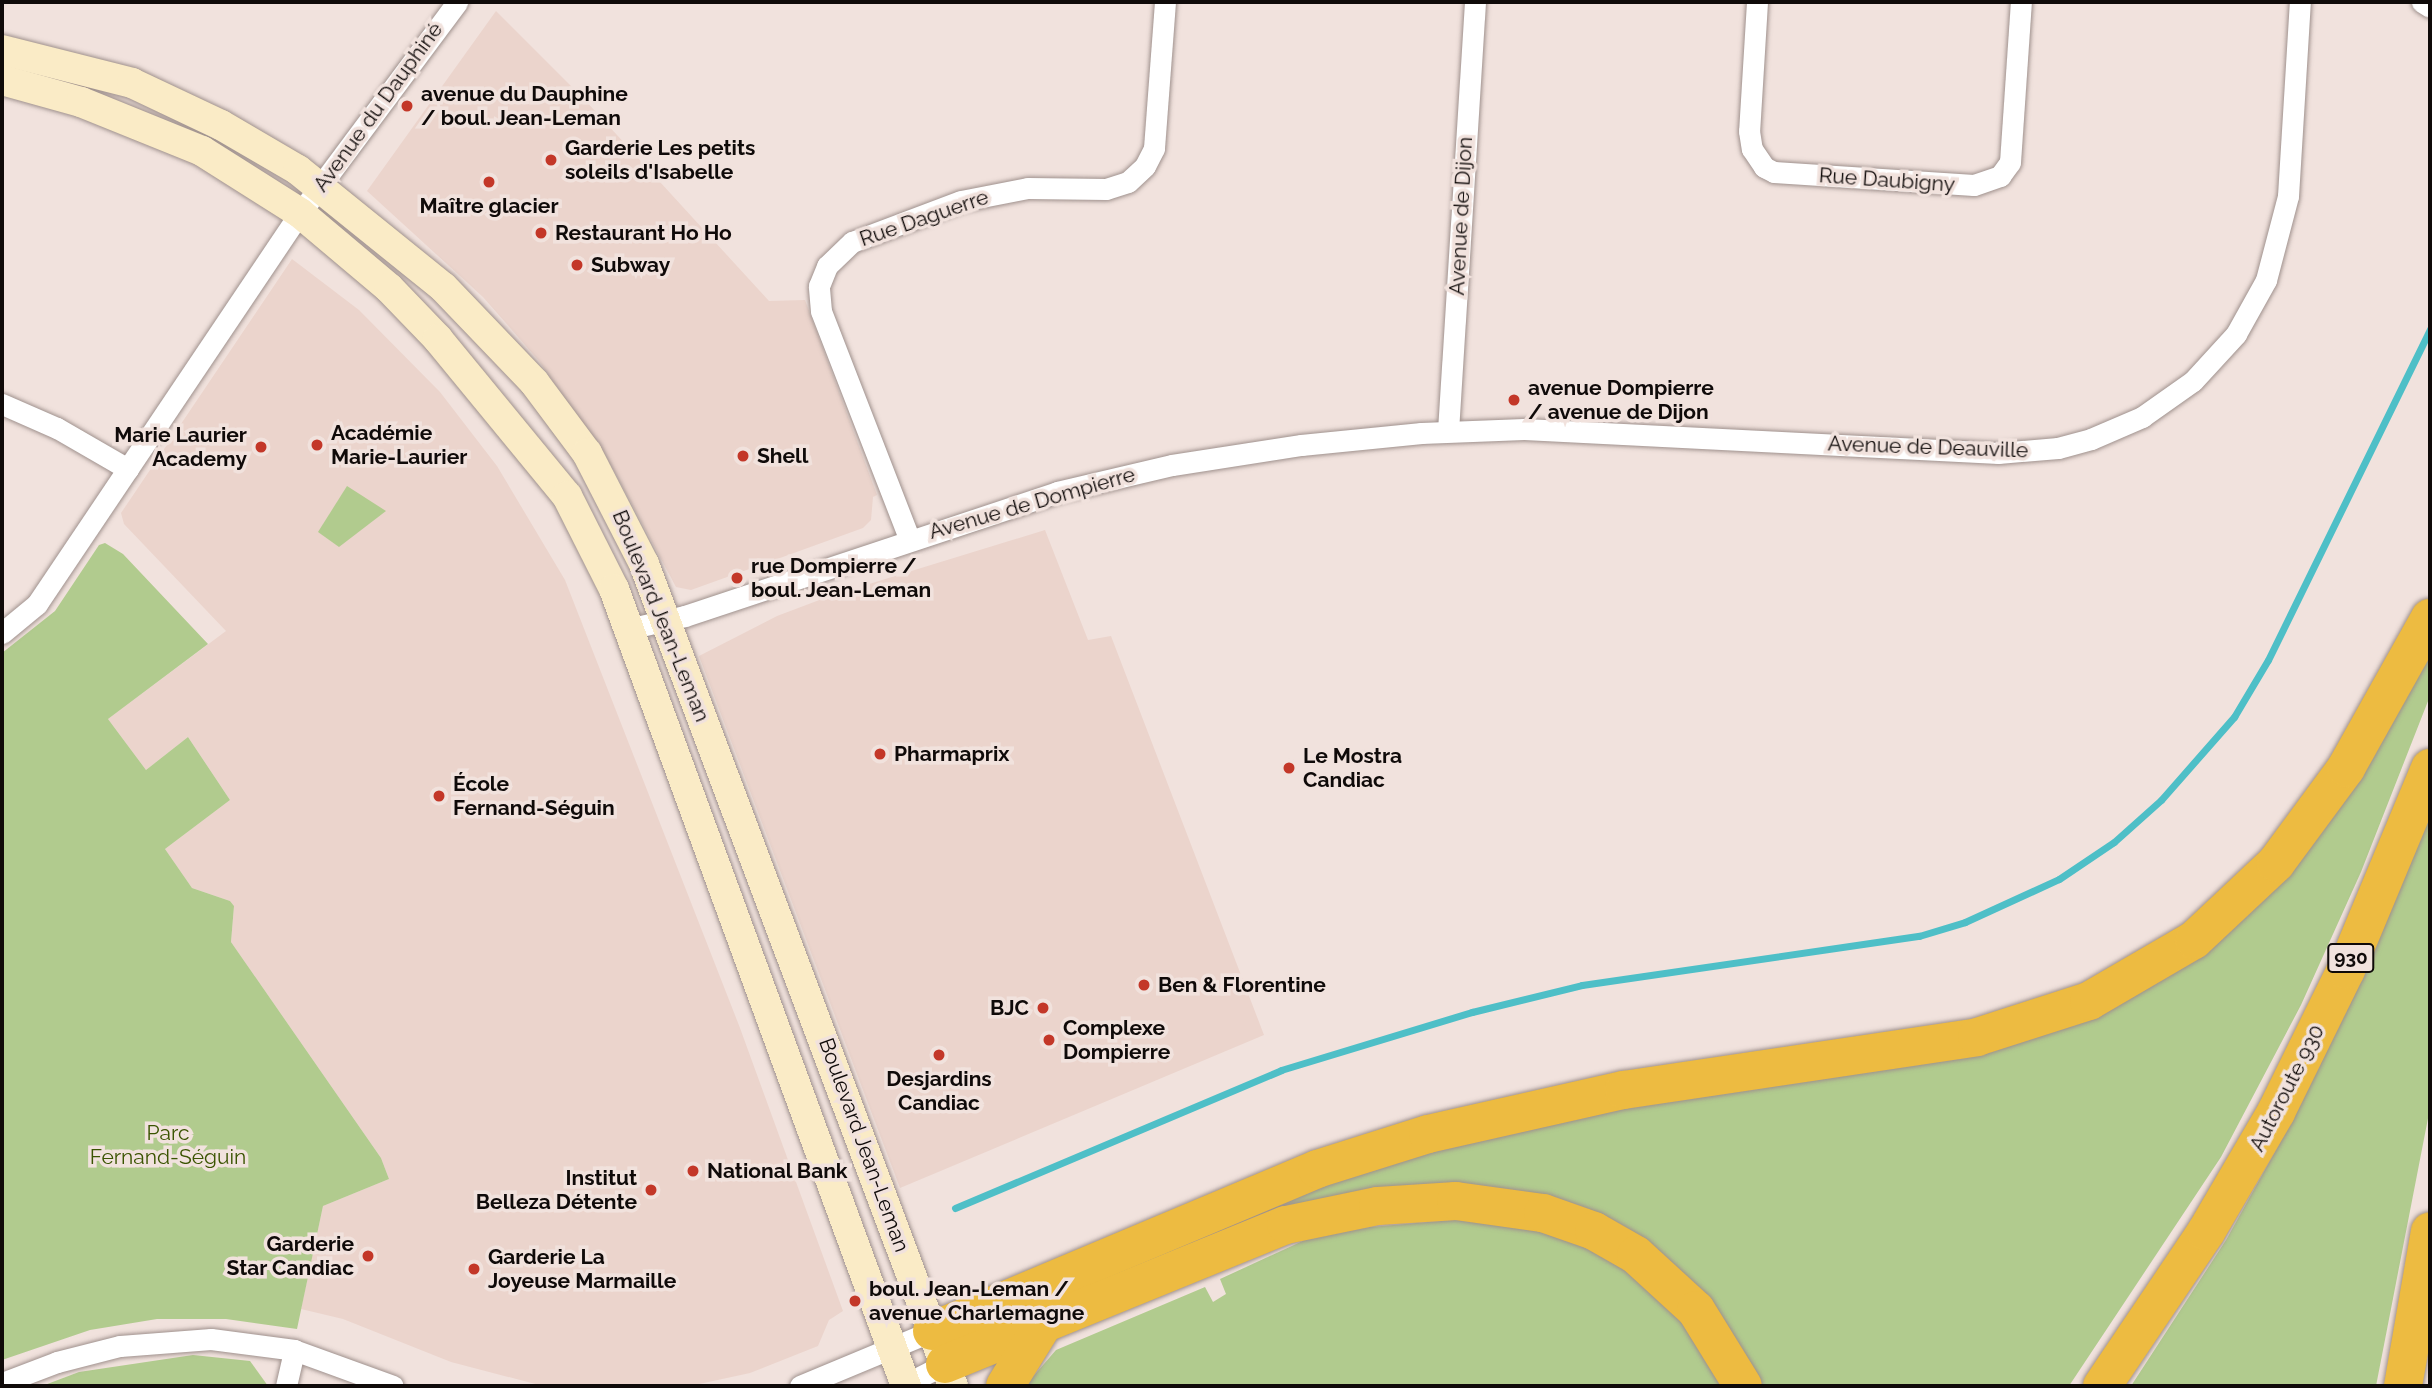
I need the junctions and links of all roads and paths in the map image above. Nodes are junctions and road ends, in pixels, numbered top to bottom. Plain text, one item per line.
1 (457, 2) edge
2 (1164, 2) edge
3 (1475, 2) edge
4 (1757, 2) edge
5 (2021, 2) edge
6 (2300, 2) edge
7 (2422, 2) edge
8 (2430, 7) edge
9 (2, 50) edge
10 (2, 80) edge
11 (320, 187) junction
12 (300, 213) junction
13 (2, 404) edge
14 (1448, 431) junction
15 (128, 469) junction
16 (909, 538) junction
17 (2430, 618) edge
18 (666, 620) junction
19 (628, 629) junction
20 (2, 632) edge
21 (2430, 768) edge
22 (2430, 1231) edge
23 (1046, 1320) junction
24 (890, 1348) junction
25 (294, 1350) junction
26 (943, 1360) edge
27 (2, 1383) edge
28 (286, 1386) edge
29 (393, 1386) edge
30 (800, 1386) edge
31 (905, 1386) edge
32 (1005, 1386) edge
33 (1744, 1386) edge
34 (2102, 1386) edge
35 (2403, 1386) edge

1 - 11 street, Avenue du Dauphiné
2 - 16 street, Rue Daguerre
3 - 14 street, Avenue de Dijon
4 - 5 street, Rue Daubigny
6 - 14 street, Avenue de Deauville
7 - 8 street
9 - 11 street, Boulevard Jean-Leman
10 - 12 street, Boulevard Jean-Leman
11 - 12 street, Avenue du Dauphiné
11 - 18 street, Boulevard Jean-Leman
12 - 15 street, Avenue du Dauphiné
12 - 19 street, Boulevard Jean-Leman
13 - 15 street
14 - 16 street, Avenue de Dompierre
15 - 20 street, Avenue du Dauphiné
16 - 18 street, Avenue de Dompierre
17 - 26 highway
18 - 19 street, Avenue de Dompierre
18 - 26 street, Boulevard Jean-Leman
19 - 24 street, Boulevard Jean-Leman
21 - 34 highway, Autoroute 930 / 930
22 - 35 highway
23 - 26 highway
23 - 32 highway
23 - 33 highway
24 - 26 street
24 - 30 street
24 - 31 street, Boulevard Jean-Leman
25 - 27 street
25 - 28 street
25 - 29 street
26 - 31 street

